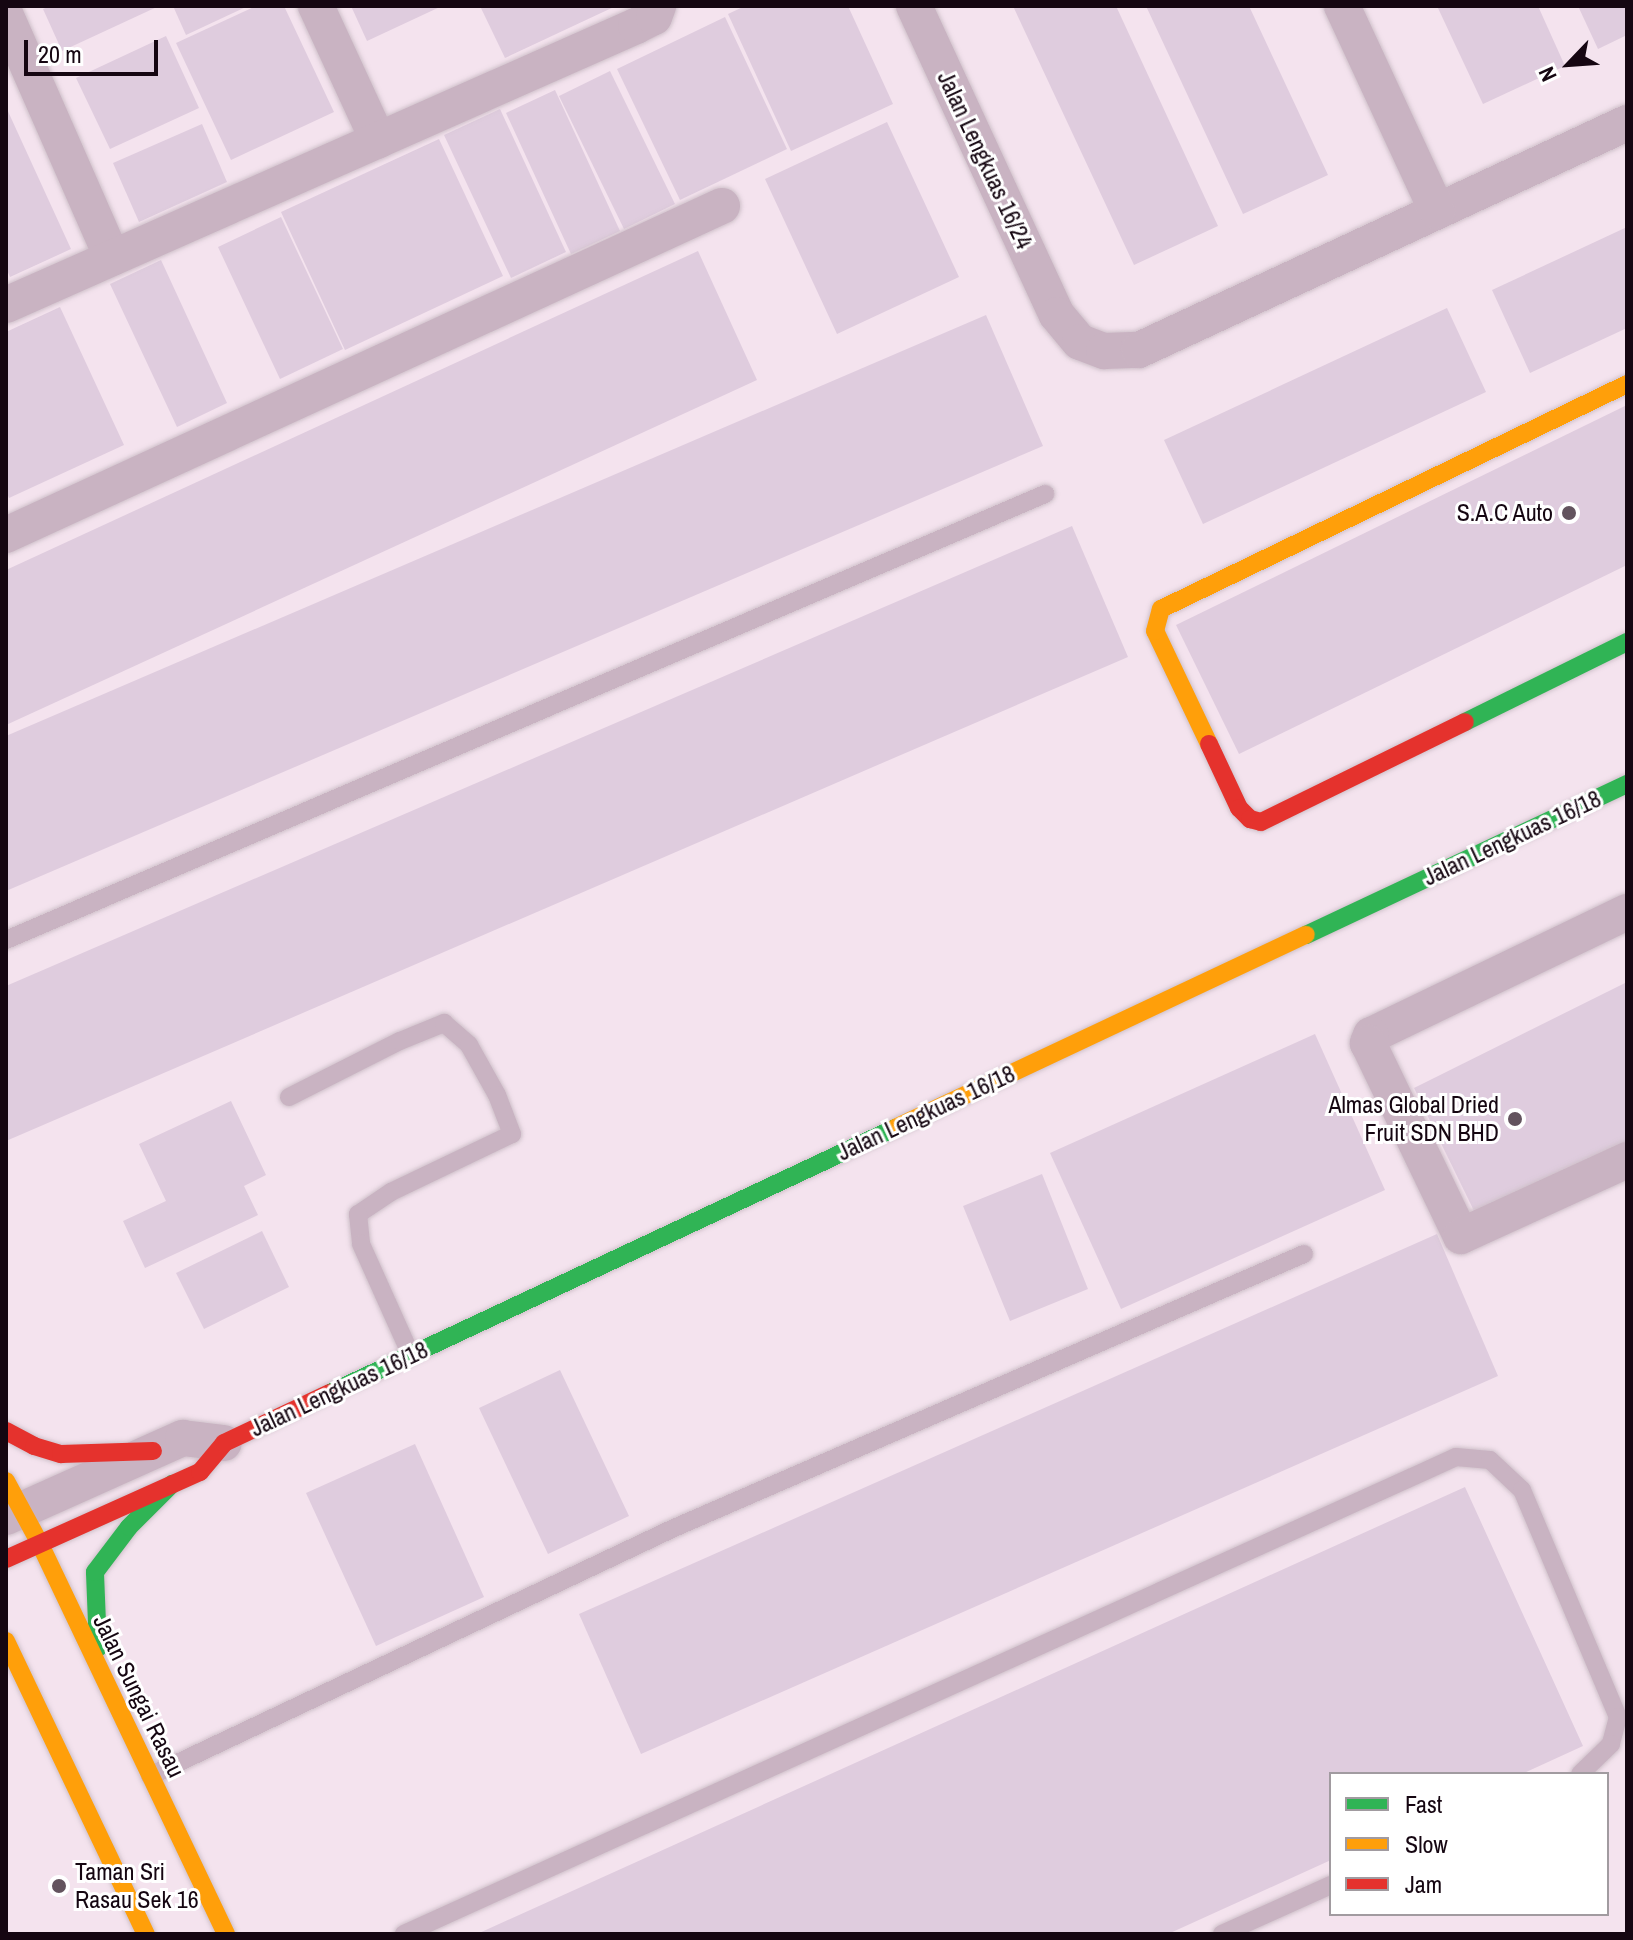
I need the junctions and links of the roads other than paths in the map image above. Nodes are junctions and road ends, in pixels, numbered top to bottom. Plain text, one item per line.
1 (316, 6) edge
2 (658, 6) edge
3 (914, 6) edge
4 (1342, 6) edge
5 (6, 16) edge
6 (1627, 123) edge
7 (378, 140) junction
8 (722, 206) dead end
9 (1437, 211) junction
10 (112, 258) junction
11 (6, 305) edge
12 (1627, 384) edge
13 (1045, 494) dead end
14 (6, 535) edge
15 (1627, 642) edge
16 (1627, 784) edge
17 (1627, 912) edge
18 (6, 940) edge
19 (289, 1097) dead end
20 (1627, 1160) edge
21 (1304, 1254) dead end
22 (411, 1355) junction
23 (6, 1431) edge
24 (224, 1443) junction
25 (153, 1451) junction
26 (172, 1484) junction
27 (11, 1503) edge
28 (40, 1544) junction
29 (6, 1559) edge
30 (6, 1641) edge
31 (121, 1715) junction
32 (1582, 1772) edge
33 (150, 1776) junction
34 (1329, 1886) edge
35 (146, 1934) edge
36 (226, 1934) edge
37 (404, 1934) edge
38 (1222, 1934) edge

1 - 7 street
2 - 7 street
3 - 9 street, Jalan Lengkuas 16/24
4 - 9 street
5 - 10 street
6 - 9 street, Jalan Lengkuas 16/24
7 - 10 street
8 - 14 street
10 - 11 street
12 - 15 street
13 - 18 lane
16 - 22 street, Jalan Lengkuas 16/18
17 - 20 street
19 - 22 lane
21 - 33 lane
22 - 24 street, Jalan Lengkuas 16/18
23 - 25 street
24 - 25 street, Jalan Lengkuas 16/18
24 - 26 street, Jalan Lengkuas 16/18
25 - 27 street, Jalan Lengkuas 16/18
26 - 28 street, Jalan Lengkuas 16/18
26 - 31 street
27 - 28 street, Jalan Sungai Rasau
28 - 29 street, Jalan Lengkuas 16/18
28 - 31 street, Jalan Sungai Rasau
30 - 35 street
31 - 33 street, Jalan Sungai Rasau
32 - 37 lane
33 - 36 street, Jalan Sungai Rasau
34 - 38 lane

